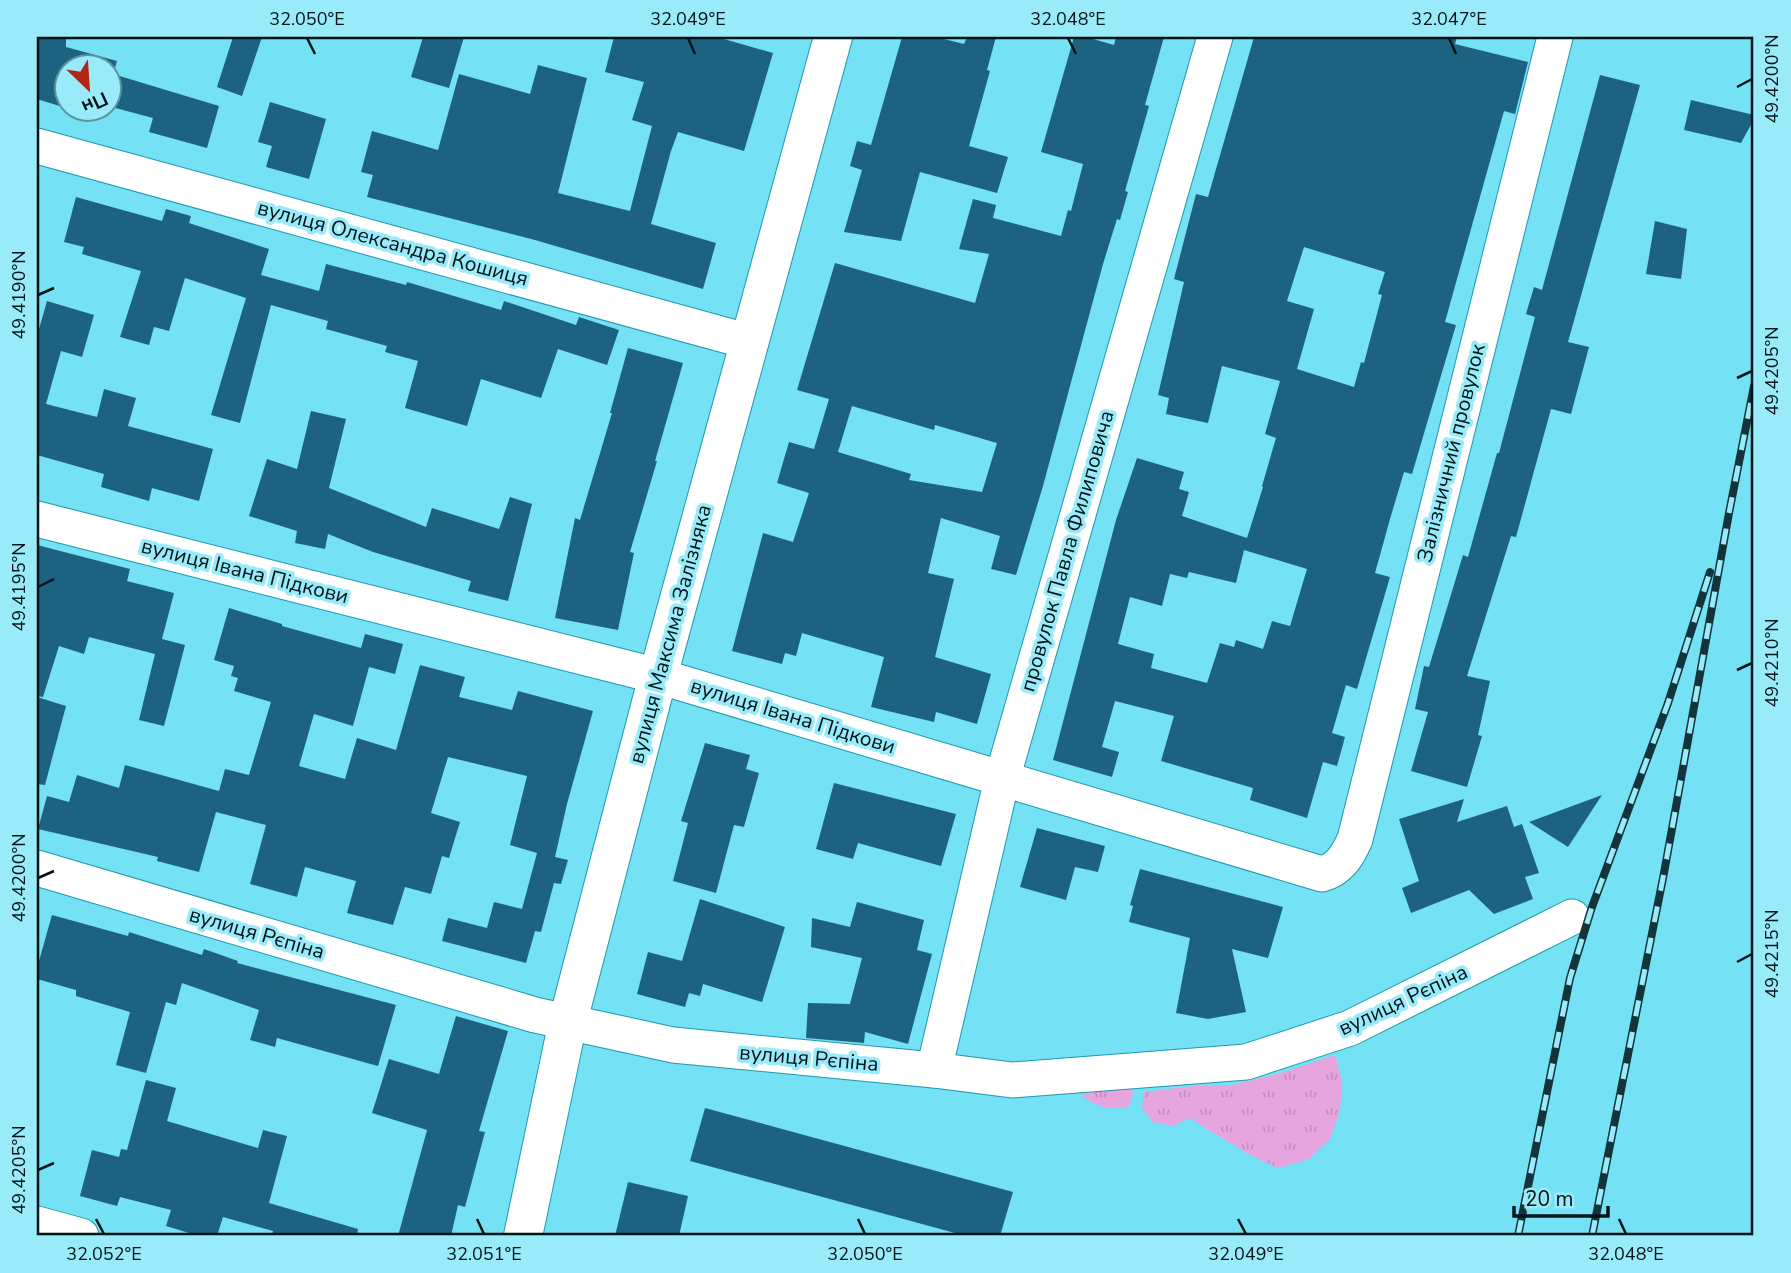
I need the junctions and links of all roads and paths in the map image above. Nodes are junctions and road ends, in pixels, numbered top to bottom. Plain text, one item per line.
1 (833, 37) edge
2 (1215, 37) edge
3 (1555, 37) edge
4 (39, 155) edge
5 (750, 342) junction
6 (37, 519) edge
7 (658, 676) junction
8 (1002, 779) junction
9 (1339, 865) joint
10 (37, 868) edge
11 (1572, 917) dead end
12 (568, 1021) junction
13 (934, 1069) junction
14 (37, 1224) edge
15 (81, 1236) edge
16 (523, 1236) edge

1 - 5 main road, вулиця Максима Залізняка
2 - 8 street, провулок Павла Филиповича
3 - 9 street, Залізничний провулок
4 - 5 street, вулиця Олександра Кошиця
5 - 7 main road, вулиця Максима Залізняка
6 - 7 street, вулиця Івана Підкови
7 - 8 street, вулиця Івана Підкови
7 - 12 main road, вулиця Максима Залізняка
8 - 9 street, вулиця Івана Підкови
8 - 13 street, провулок Павла Филиповича
10 - 12 street, вулиця Рєпіна
11 - 13 street, вулиця Рєпіна
12 - 13 street, вулиця Рєпіна
12 - 16 main road, вулиця Максима Залізняка
14 - 15 street

